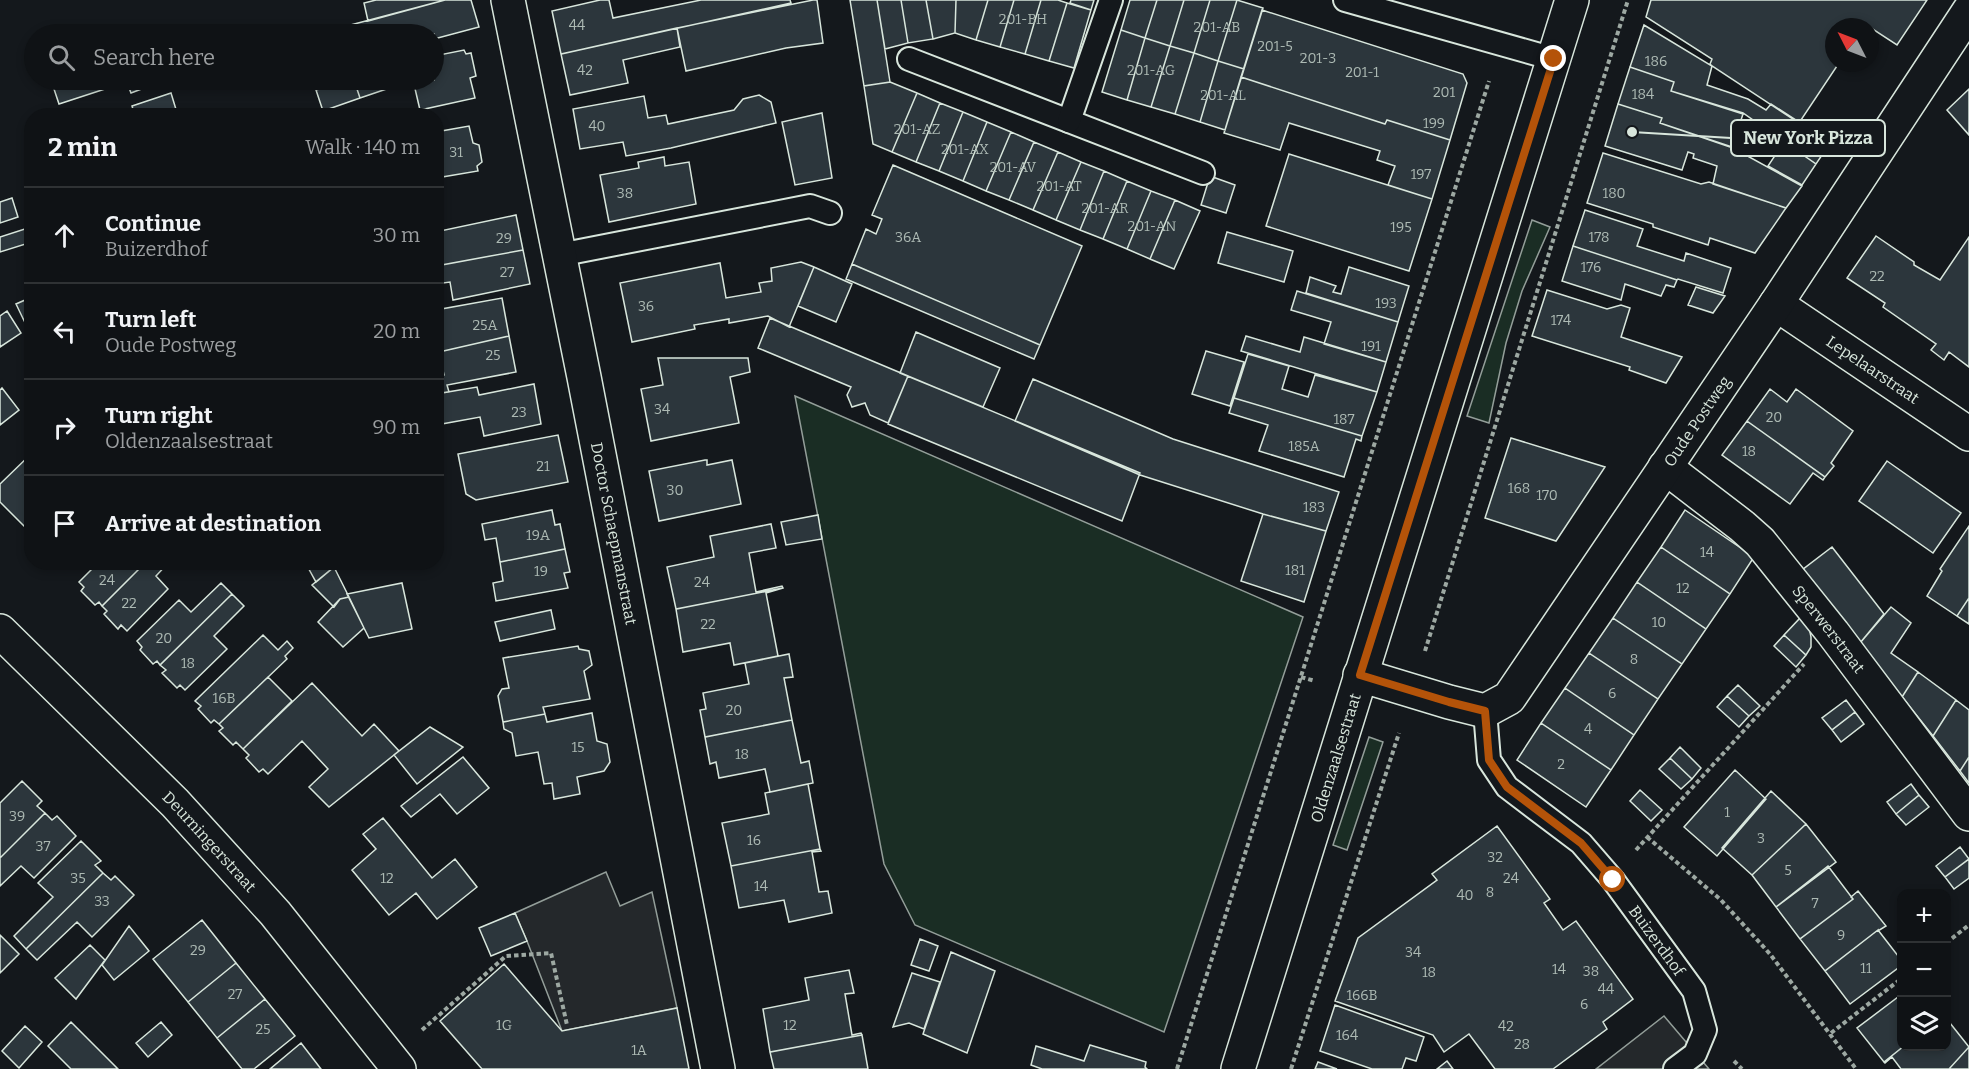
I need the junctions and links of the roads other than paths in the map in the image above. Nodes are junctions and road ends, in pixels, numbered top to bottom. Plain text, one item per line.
1 (508, 0) edge
2 (1111, 0) edge
3 (1345, 0) edge
4 (1572, 0) edge
5 (1969, 11) edge
6 (909, 59) dead end
7 (1554, 59) junction
8 (1069, 121) junction
9 (1203, 173) dead end
10 (830, 213) dead end
11 (559, 255) junction
12 (1776, 304) junction
13 (1969, 434) edge
14 (1665, 467) junction
15 (0, 631) edge
16 (1360, 675) junction
17 (1485, 711) junction
18 (1969, 814) edge
19 (395, 1064) edge
20 (718, 1069) edge
21 (1238, 1069) edge
22 (1675, 1069) edge

1 - 11 street, Doctor Schaepmanstraat
2 - 8 lane
3 - 7 lane
4 - 7 street, Oldenzaalsestraat
5 - 12 street, Oude Postweg
6 - 8 lane
7 - 16 street, Oldenzaalsestraat
8 - 9 lane
10 - 11 lane
11 - 20 street, Doctor Schaepmanstraat
12 - 13 street, Lepelaarstraat
12 - 14 street, Oude Postweg
14 - 17 street, Oude Postweg
14 - 18 street, Sperwerstraat
15 - 19 street, Deurningerstraat
16 - 17 street
16 - 21 street, Oldenzaalsestraat
17 - 22 lane, Buizerdhof

